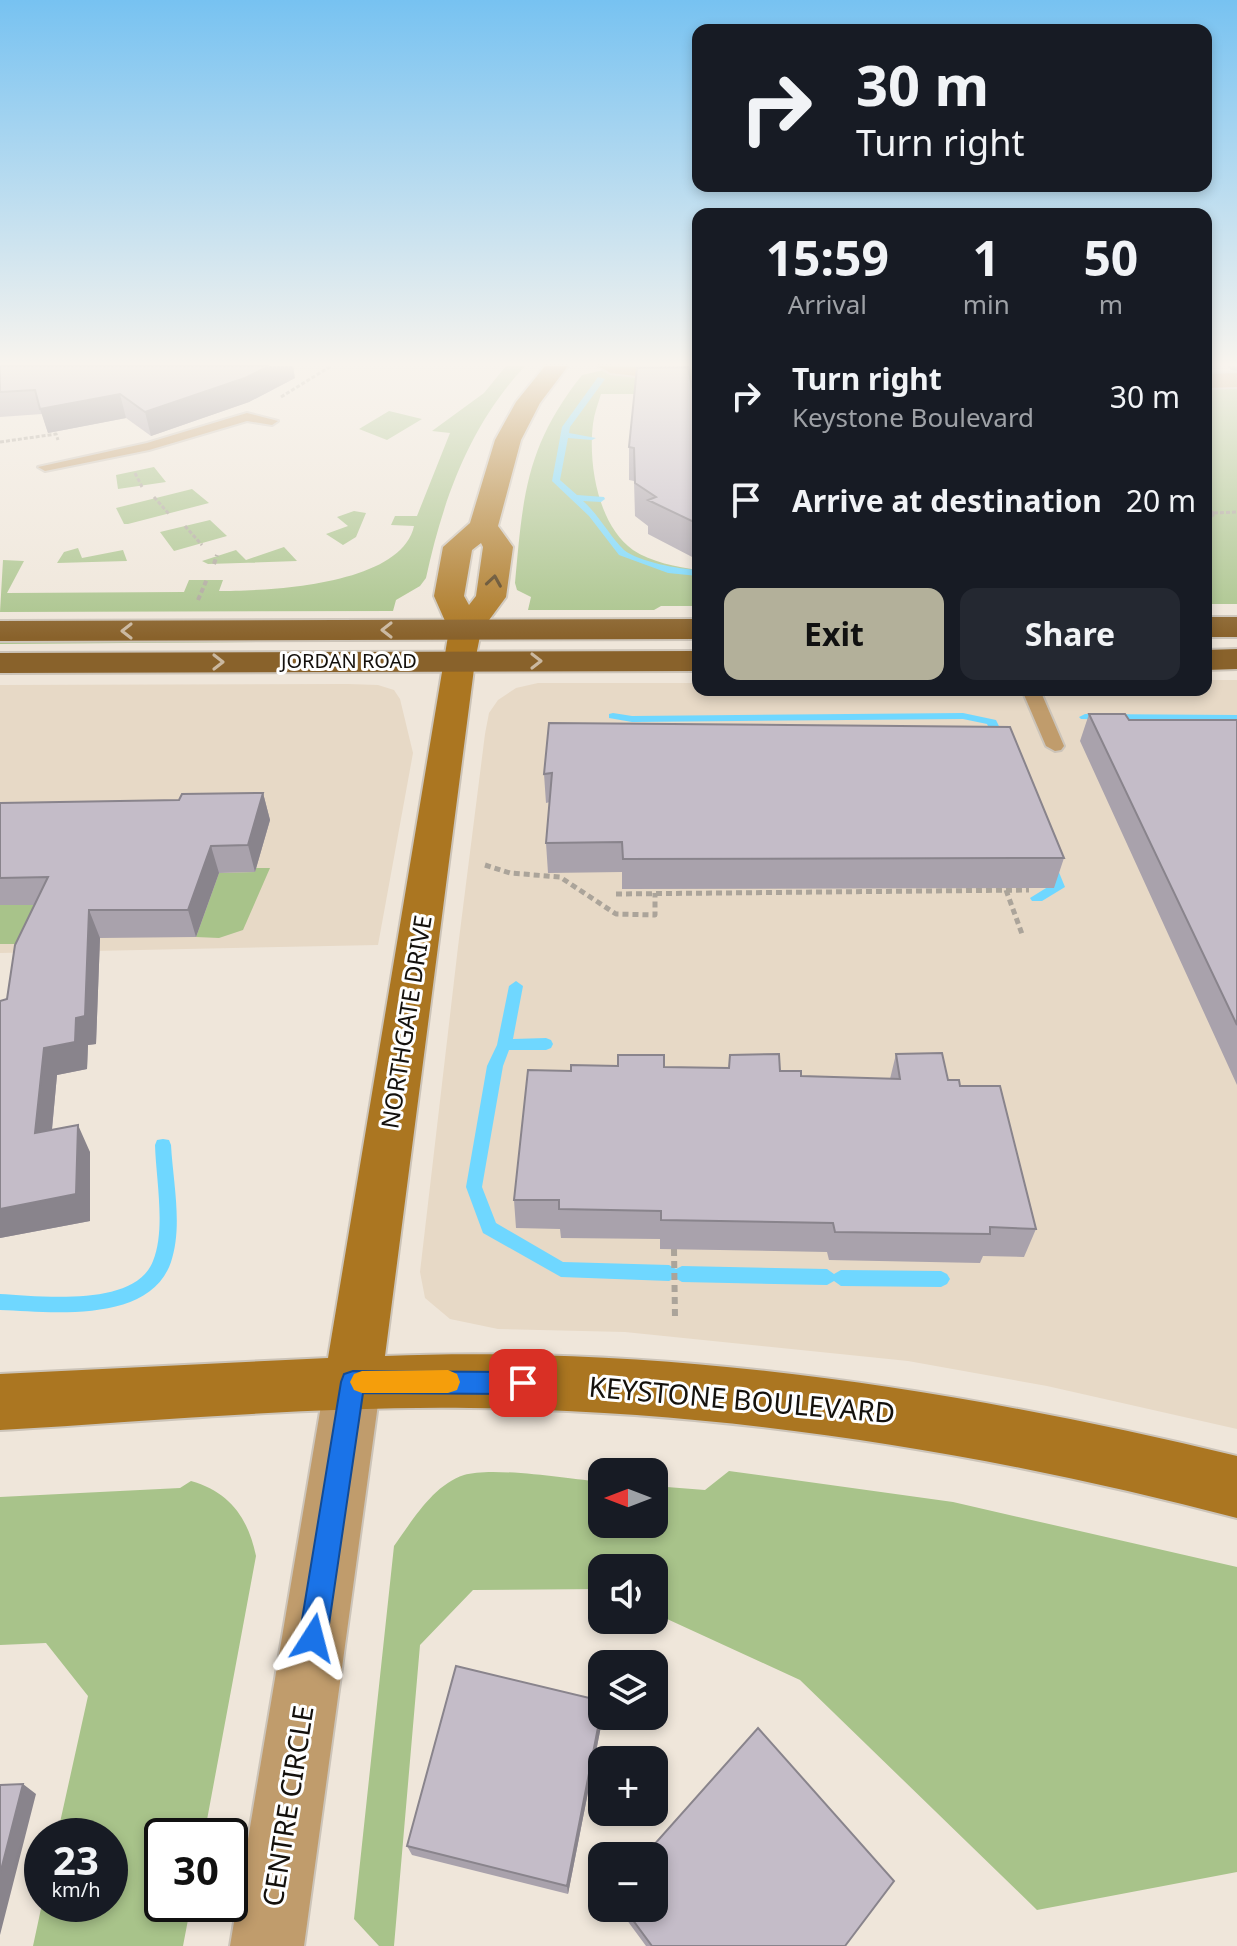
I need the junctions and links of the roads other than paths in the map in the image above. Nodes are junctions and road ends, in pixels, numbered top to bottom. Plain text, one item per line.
1 (95, 457) edge
2 (501, 457) edge
3 (45, 467) dead end
4 (484, 526) junction
5 (1212, 627) edge
6 (1237, 627) edge
7 (692, 629) edge
8 (0, 631) edge
9 (462, 645) junction
10 (1237, 659) edge
11 (1212, 660) edge
12 (692, 661) edge
13 (0, 663) edge
14 (1034, 696) edge
15 (1055, 746) dead end
16 (353, 1382) junction
17 (0, 1402) edge
18 (1237, 1487) edge
19 (267, 1946) edge

1 - 3 lane
2 - 4 street
9 -> 4 street
4 - 9 street
5 - 6 main road
7 - 9 main road, JORDAN ROAD
9 -> 8 main road, JORDAN ROAD
9 -> 12 main road, JORDAN ROAD
13 -> 9 main road, JORDAN ROAD
9 - 16 street, NORTHGATE DRIVE
10 - 11 main road
14 - 15 lane
16 - 17 street, KEYSTONE BOULEVARD
16 - 18 street, KEYSTONE BOULEVARD
16 - 19 street, CENTRE CIRCLE

